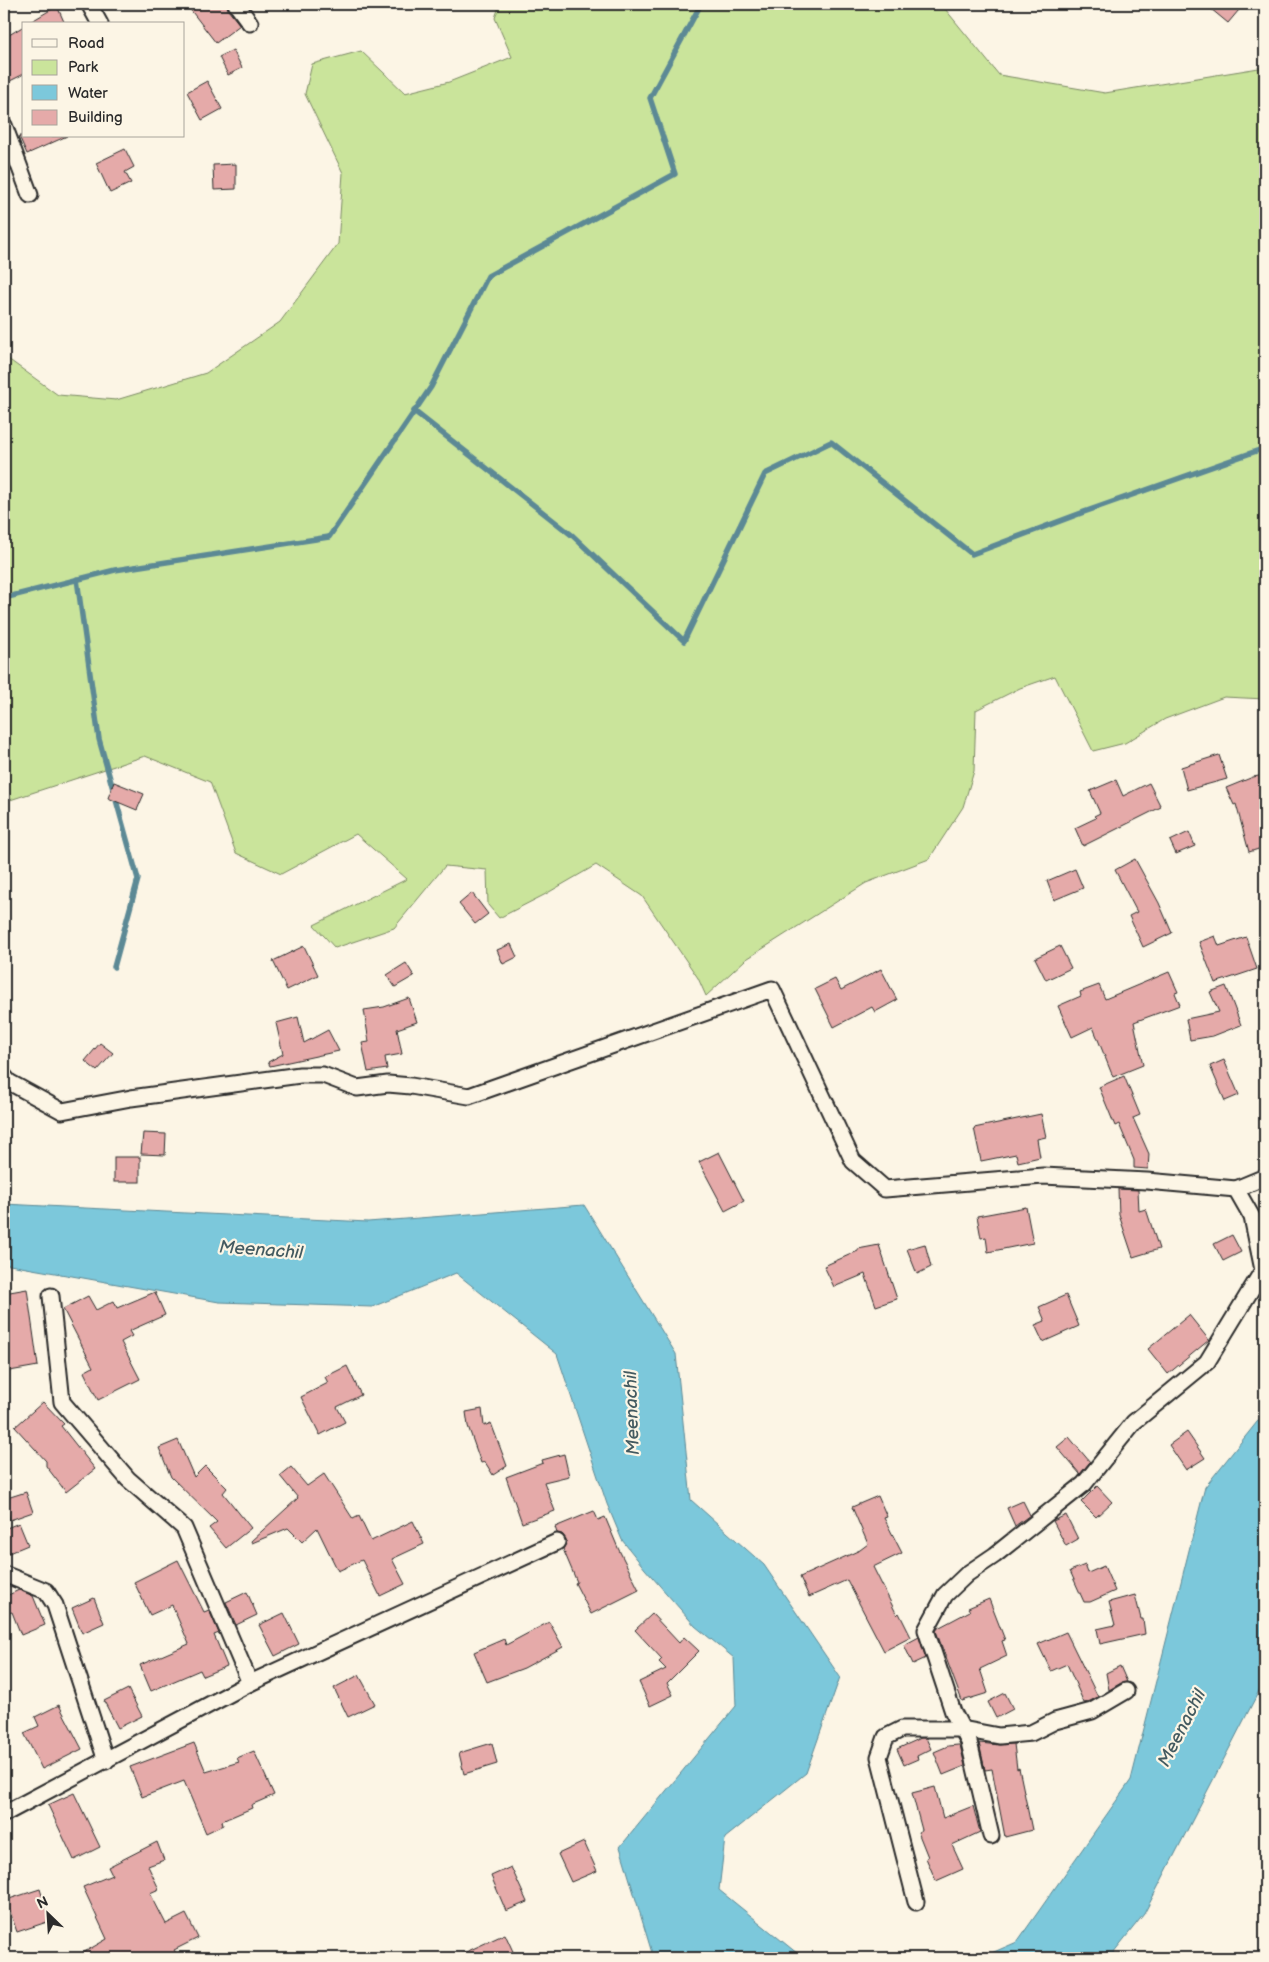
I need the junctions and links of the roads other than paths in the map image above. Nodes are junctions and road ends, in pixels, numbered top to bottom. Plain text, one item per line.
1 (89, 4) edge
2 (236, 4) edge
3 (99, 22) edge
4 (250, 23) dead end
5 (4, 125) edge
6 (30, 195) dead end
7 (4, 1076) edge
8 (1265, 1177) edge
9 (1236, 1189) junction
10 (51, 1296) dead end
11 (557, 1542) dead end
12 (4, 1574) edge
13 (250, 1684) junction
14 (1126, 1691) dead end
15 (962, 1730) junction
16 (106, 1761) junction
17 (4, 1814) edge
18 (991, 1836) dead end
19 (916, 1902) dead end

1 - 3 street
2 - 4 street
5 - 6 street
7 - 9 street
8 - 9 street
9 - 15 street
10 - 13 street
11 - 13 street
12 - 16 street
13 - 16 street
14 - 15 street
15 - 18 street
15 - 19 street
16 - 17 street

